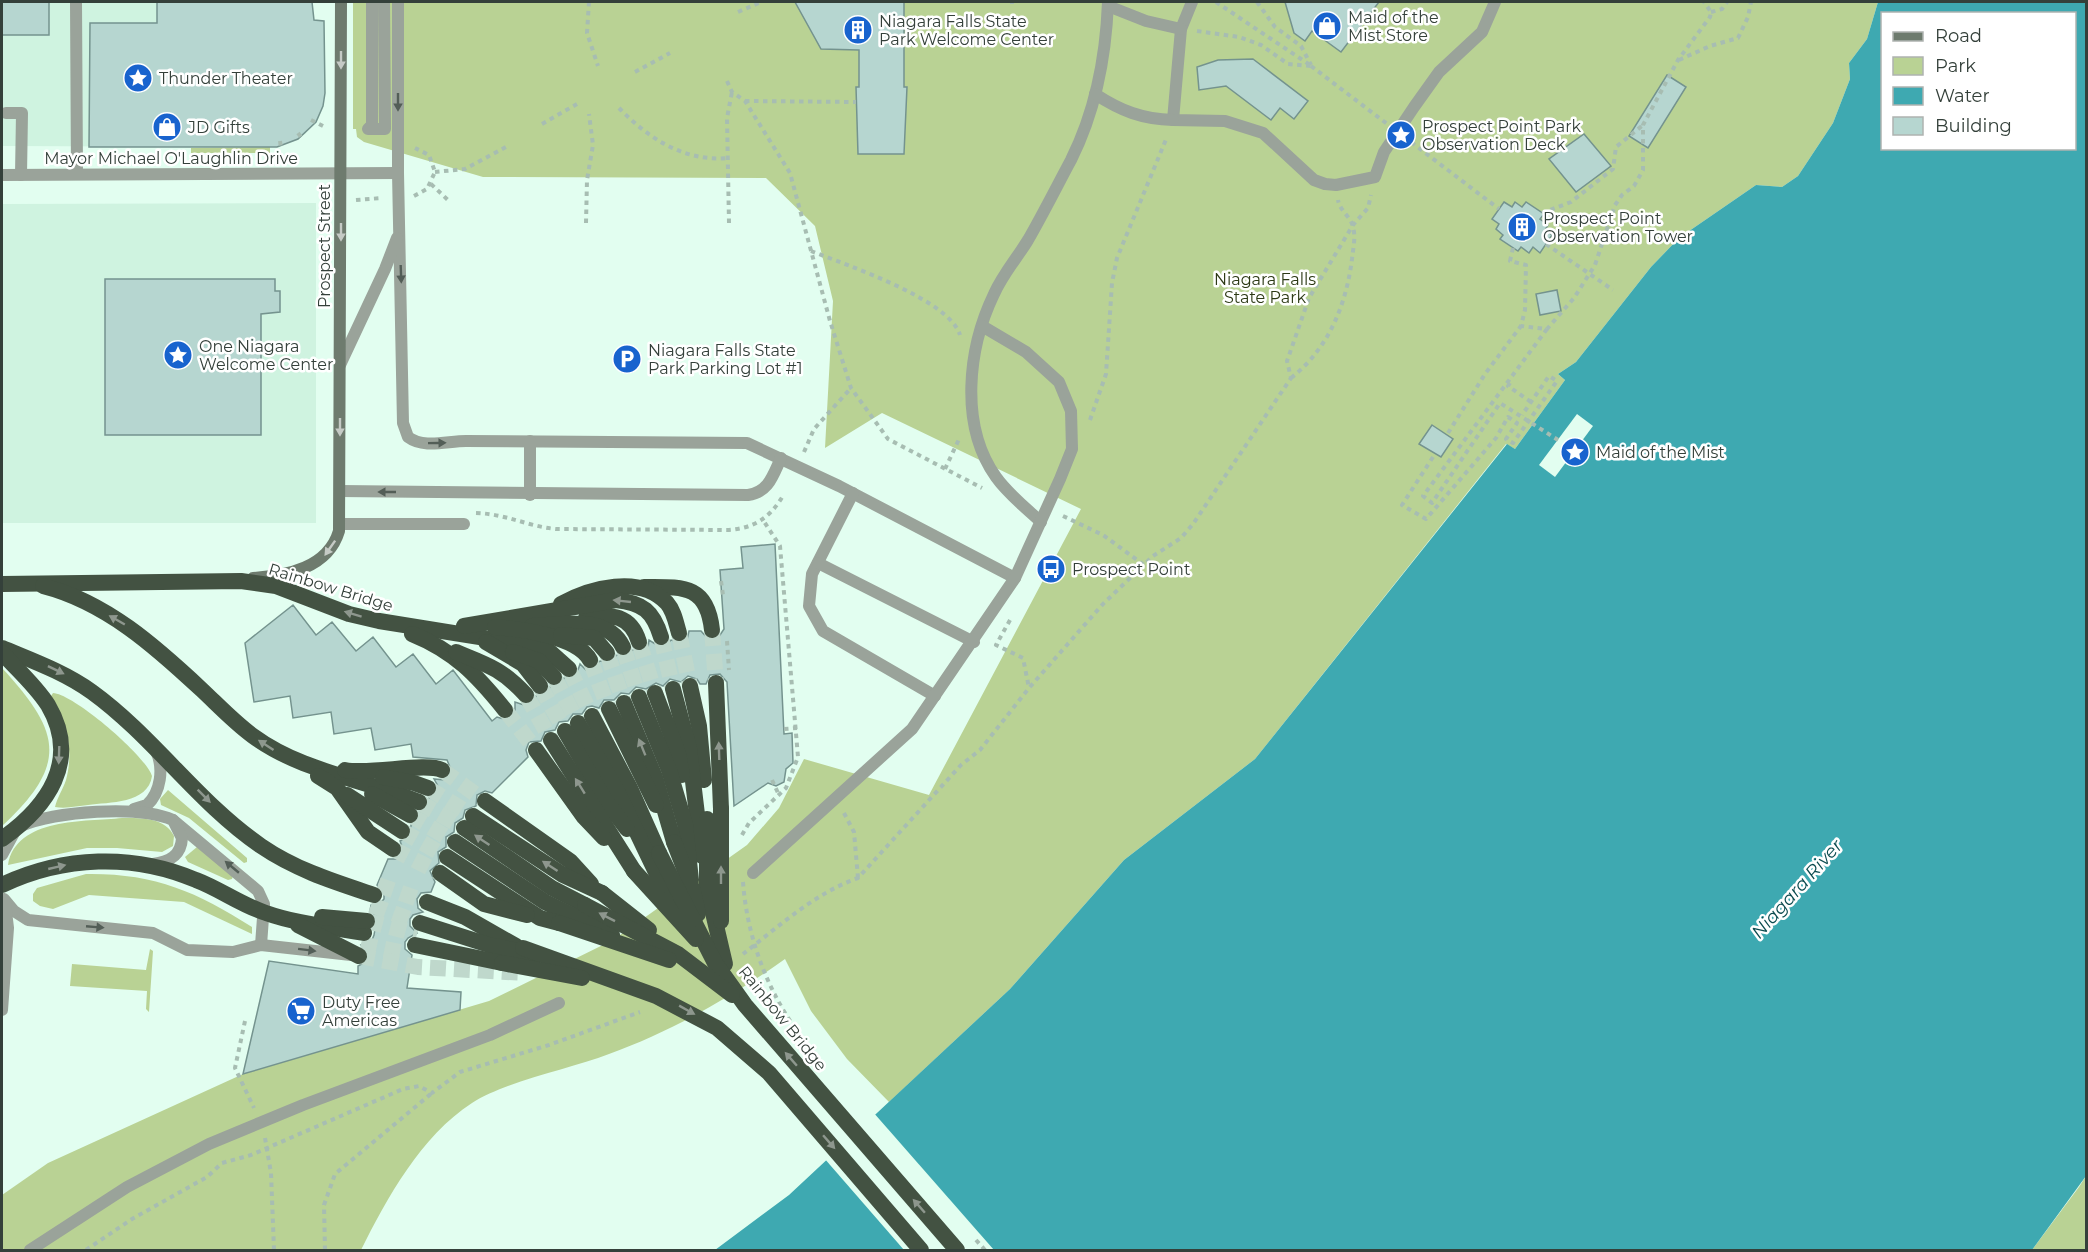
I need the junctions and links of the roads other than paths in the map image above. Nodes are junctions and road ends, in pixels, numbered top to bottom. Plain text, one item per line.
1 (76, 2) edge
2 (341, 2) edge
3 (372, 2) edge
4 (384, 2) edge
5 (398, 2) edge
6 (1192, 2) edge
7 (1495, 2) edge
8 (1108, 4) edge
9 (1181, 29) junction
10 (1095, 94) junction
11 (6, 113) dead end
12 (1173, 120) junction
13 (398, 173) junction
14 (76, 174) junction
15 (341, 174) junction
16 (2, 175) edge
17 (21, 175) junction
18 (399, 231) junction
19 (982, 326) junction
20 (340, 365) junction
21 (530, 441) junction
22 (781, 458) junction
23 (340, 492) junction
24 (853, 493) junction
25 (530, 495) junction
26 (466, 519) road end
27 (1041, 522) junction
28 (340, 524) junction
29 (818, 563) junction
30 (1015, 578) junction
31 (223, 581) junction
32 (10, 583) edge
33 (620, 587) junction
34 (379, 621) junction
35 (540, 625) junction
36 (712, 630) tunnel mouth
37 (465, 631) junction
38 (679, 633) tunnel mouth
39 (661, 637) tunnel mouth
40 (639, 642) tunnel mouth
41 (974, 642) junction
42 (438, 644) junction
43 (623, 647) tunnel mouth
44 (2, 650) edge
45 (606, 653) tunnel mouth
46 (590, 660) tunnel mouth
47 (547, 682) junction
48 (716, 683) tunnel mouth
49 (681, 687) tunnel mouth
50 (935, 696) junction
51 (505, 710) tunnel mouth
52 (571, 727) junction
53 (153, 744) junction
54 (536, 750) tunnel mouth
55 (442, 770) tunnel mouth
56 (344, 779) junction
57 (485, 801) tunnel mouth
58 (419, 802) tunnel mouth
59 (129, 810) junction
60 (173, 820) junction
61 (18, 828) junction
62 (687, 829) junction
63 (402, 831) tunnel mouth
64 (460, 836) junction
65 (2, 839) edge
66 (393, 849) tunnel mouth
67 (2, 855) edge
68 (651, 855) junction
69 (283, 859) junction
70 (137, 863) junction
71 (632, 868) junction
72 (440, 873) tunnel mouth
73 (748, 875) road end
74 (700, 889) junction
75 (2, 890) edge
76 (599, 891) junction
77 (272, 915) junction
78 (540, 918) junction
79 (565, 919) junction
80 (679, 919) junction
81 (366, 924) junction
82 (703, 939) junction
83 (261, 945) junction
84 (678, 954) junction
85 (714, 964) junction
86 (633, 988) junction
87 (559, 1003) dead end
88 (745, 1005) junction
89 (2, 1010) edge
90 (30, 1251) edge
91 (921, 1251) edge
92 (957, 1251) edge

1 - 14 street
2 -> 15 main road, Prospect Street
3 - 4 street
5 -> 13 street
6 - 9 street
7 - 12 street
8 - 9 street
8 - 10 street
9 - 12 street
10 - 12 street
10 - 19 street
11 - 17 street
13 - 15 street, Mayor Michael O'Laughlin Drive
13 - 18 street
14 - 15 street, Mayor Michael O'Laughlin Drive
14 - 17 street, Mayor Michael O'Laughlin Drive
15 -> 20 main road, Prospect Street
16 - 17 street, Mayor Michael O'Laughlin Drive
18 - 20 street
18 -> 21 street
19 - 27 street
19 - 27 street
20 -> 23 main road, Prospect Street
21 - 22 street
21 - 25 street
22 - 24 street
22 - 25 street
25 -> 23 street
23 - 28 main road, Prospect Street
24 - 29 street
24 - 30 street
26 - 28 street
27 - 30 street
28 -> 31 main road
29 - 41 street
29 - 50 street
30 - 41 street
31 - 32 highway, Rainbow Bridge
34 -> 31 highway, Rainbow Bridge
56 -> 32 highway
33 - 35 highway
33 - 36 highway
33 - 38 highway
34 - 37 highway, Rainbow Bridge
34 - 42 highway
35 - 37 highway
35 - 37 highway
39 -> 35 highway
35 - 40 highway
35 - 43 highway
35 - 45 highway
35 - 46 highway
37 - 47 highway
37 - 47 highway, Rainbow Bridge
41 - 50 street
42 - 47 highway
42 - 51 highway
44 -> 53 highway
44 -> 61 highway
85 -> 48 highway, bridge
49 - 62 highway
50 - 73 street
52 - 68 highway
52 - 68 highway, Rainbow Bridge
71 -> 52 highway
53 - 59 street
53 -> 69 highway
54 - 71 highway
55 - 56 highway
56 - 58 highway
56 - 63 highway
56 - 66 highway
57 - 76 highway
59 - 60 street
59 - 61 street
60 - 70 street
77 -> 60 street
61 - 65 highway
61 - 67 street
62 -> 62 highway
62 - 74 highway, bridge
62 - 74 highway, bridge
76 -> 64 highway
64 - 78 highway
64 - 79 highway
84 -> 64 highway, bridge
68 - 80 highway
68 - 82 highway, Rainbow Bridge, bridge
69 - 81 highway
69 - 81 highway
75 -> 70 highway
70 - 77 highway
71 - 80 highway, bridge
72 - 78 highway
74 - 82 highway, bridge
74 - 85 highway, bridge
75 -> 83 street
75 - 89 street
76 - 84 highway, bridge
77 - 81 highway
77 - 81 highway
77 - 83 street
78 - 79 highway
79 - 85 highway, bridge
80 - 85 highway, bridge
83 -> 81 street
82 - 85 highway, Rainbow Bridge, bridge
84 - 85 highway, bridge
85 - 88 highway, bridge
85 - 88 highway, Rainbow Bridge, bridge
86 - 86 highway, bridge
86 -> 91 highway, bridge
87 - 90 street
92 -> 88 highway, Rainbow Bridge, bridge

